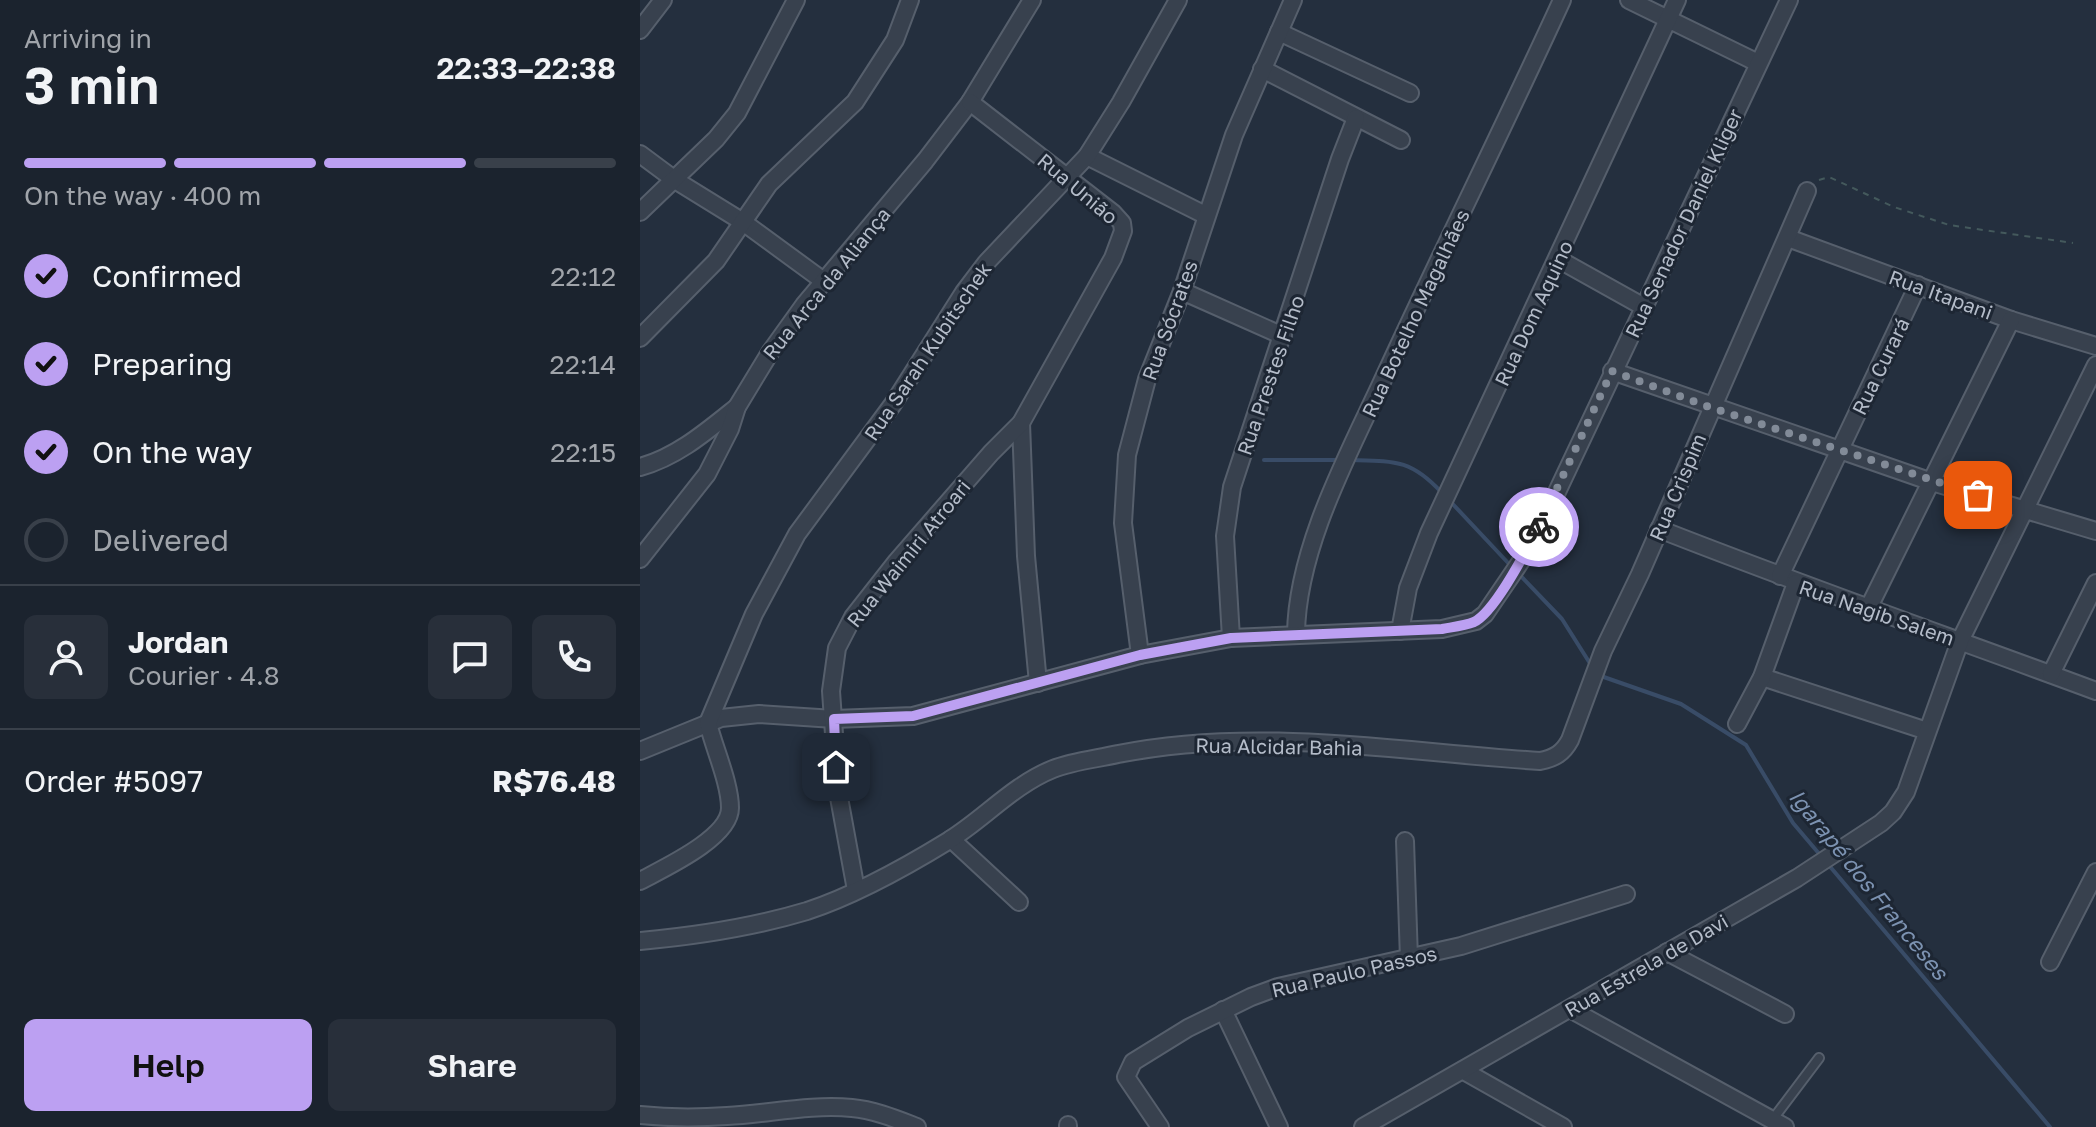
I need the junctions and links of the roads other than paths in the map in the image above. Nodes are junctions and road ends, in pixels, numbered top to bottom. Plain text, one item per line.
1 (663, 0) edge
2 (796, 0) edge
3 (910, 0) edge
4 (1032, 0) edge
5 (1178, 0) edge
6 (1293, 0) edge
7 (1562, 0) edge
8 (1629, 0) edge
9 (1677, 0) edge
10 (1789, 0) edge
11 (1668, 20) junction
12 (640, 30) edge
13 (1279, 32) junction
14 (1758, 63) junction
15 (1262, 69) junction
16 (1410, 93) dead end
17 (970, 102) junction
18 (1356, 118) junction
19 (1401, 140) dead end
20 (640, 154) edge
21 (1087, 156) junction
22 (1068, 177) junction
23 (675, 180) junction
24 (1807, 191) road end
25 (640, 212) edge
26 (1205, 215) junction
27 (743, 222) junction
28 (1788, 238) junction
29 (1558, 259) junction
30 (825, 282) junction
31 (1918, 285) junction
32 (1182, 291) junction
33 (1644, 307) junction
34 (2011, 320) junction
35 (1283, 336) junction
36 (640, 338) edge
37 (2096, 346) edge
38 (2096, 365) edge
39 (1612, 371) junction
40 (737, 407) junction
41 (1712, 408) junction
42 (1021, 423) junction
43 (1839, 450) junction
44 (640, 467) edge
45 (1932, 482) junction
46 (2024, 507) junction
47 (1659, 529) junction
48 (2096, 531) edge
49 (640, 559) edge
50 (1788, 580) junction
51 (2096, 583) edge
52 (1869, 607) junction
53 (1400, 631) junction
54 (1296, 634) junction
55 (1231, 638) junction
56 (1960, 641) junction
57 (1140, 655) junction
58 (2051, 674) junction
59 (1762, 677) junction
60 (1038, 683) junction
61 (2096, 691) edge
62 (834, 719) junction
63 (708, 723) junction
64 (1737, 724) dead end
65 (1927, 731) junction
66 (1570, 740) joint
67 (640, 751) edge
68 (951, 839) junction
69 (1405, 841) dead end
70 (2096, 872) edge
71 (640, 881) edge
72 (856, 890) junction
73 (1626, 894) dead end
74 (1019, 902) dead end
75 (640, 941) edge
76 (1667, 952) junction
77 (1409, 959) junction
78 (2050, 962) dead end
79 (1570, 1009) junction
80 (1223, 1010) junction
81 (1785, 1014) dead end
82 (1819, 1058) dead end
83 (1464, 1071) junction
84 (814, 1108) junction
85 (640, 1115) edge
86 (1779, 1123) edge
87 (813, 1127) edge
88 (916, 1127) edge
89 (1160, 1127) edge
90 (1279, 1127) edge
91 (1363, 1127) edge
92 (1563, 1127) edge

1 - 12 street
2 - 23 street
3 - 27 street
4 - 17 street, Rua Arca da Aliança
5 - 21 street, Rua Sarah Kubitschek
6 - 13 street, Rua Sócrates
7 - 54 street, Rua Botelho Magalhães
8 - 11 street
9 - 11 street, Rua Dom Aquino
10 - 14 street, Rua Senador Daniel Kliger
11 - 14 street
11 - 29 street, Rua Dom Aquino
13 - 15 street, Rua Sócrates
13 - 16 street
14 - 33 street, Rua Senador Daniel Kliger
15 - 18 street
15 - 26 street, Rua Sócrates
17 - 22 street, Rua União
17 - 30 street, Rua Arca da Aliança
18 - 19 street
18 - 35 street, Rua Prestes Filho
20 - 23 street
21 - 22 street, Rua Sarah Kubitschek
21 - 26 street
22 - 42 street, Rua União
22 - 63 street, Rua Sarah Kubitschek
23 - 25 street
23 - 27 street
24 - 28 street, Rua Crispim
26 - 32 street, Rua Sócrates
27 - 30 street
27 - 36 street
28 - 31 street, Rua Itapani
28 - 41 street, Rua Crispim
29 - 33 street
29 - 53 street, Rua Dom Aquino
30 - 40 street, Rua Arca da Aliança
31 - 34 street, Rua Itapani
31 - 43 street, Rua Curará
32 - 35 street
32 - 57 street, Rua Sócrates
33 - 39 street, Rua Senador Daniel Kliger
34 - 37 street, Rua Itapani
34 - 45 street
35 - 55 street, Rua Prestes Filho
38 - 46 street, Rua Estrela de Davi
39 - 41 street
39 - 53 street, Rua Senador Daniel Kliger
40 - 44 street
40 - 49 street, Rua Arca da Aliança
41 - 43 street
41 - 47 street, Rua Crispim
42 - 60 street
42 - 62 street, Rua Waimiri Atroari
43 - 45 street
43 - 50 street, Rua Curará
45 - 46 street
45 - 52 street
46 - 48 street
46 - 56 street, Rua Estrela de Davi
47 - 50 street, Rua Nagib Salem
47 - 66 street, Rua Crispim
50 - 52 street, Rua Nagib Salem
50 - 59 street, Rua Curará
51 - 58 street
52 - 56 street, Rua Nagib Salem
53 - 54 street
54 - 55 street
55 - 57 street
56 - 58 street, Rua Nagib Salem
56 - 65 street, Rua Estrela de Davi
57 - 60 street
58 - 61 street, Rua Nagib Salem
59 - 64 street, Rua Curará
59 - 65 street
60 - 62 street
62 - 63 street
62 - 72 street, Rua Waimiri Atroari
63 - 67 street
63 - 71 street
65 - 76 street, Rua Estrela de Davi
66 - 68 street, Rua Alcidar Bahia
68 - 72 street, Rua Alcidar Bahia
68 - 74 street
69 - 77 street
70 - 78 street
72 - 75 street, Rua Alcidar Bahia
73 - 77 street, Rua Paulo Passos
76 - 79 street, Rua Estrela de Davi
76 - 81 street
77 - 80 street, Rua Paulo Passos
79 - 83 street, Rua Estrela de Davi
79 - 86 street
80 - 89 street, Rua Paulo Passos
80 - 90 street
82 - 86 lane
83 - 91 street, Rua Estrela de Davi
83 - 92 street
84 - 85 street
84 - 87 street
84 - 88 street

